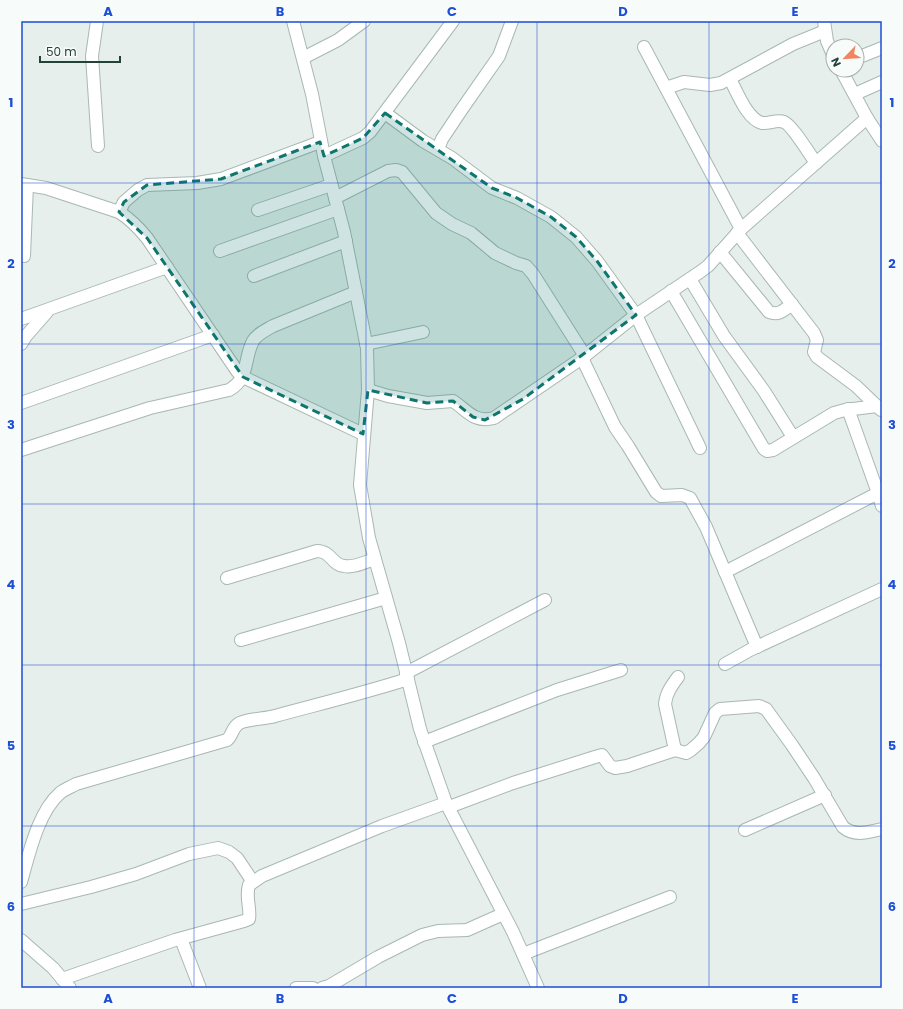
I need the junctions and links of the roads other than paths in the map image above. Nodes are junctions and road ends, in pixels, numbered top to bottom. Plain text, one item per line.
1 (97, 21) edge
2 (293, 21) edge
3 (364, 21) edge
4 (453, 21) edge
5 (512, 21) edge
6 (824, 26) edge
7 (826, 38) edge
8 (644, 46) dead end
9 (882, 48) edge
10 (865, 55) edge
11 (303, 58) junction
12 (845, 78) edge
13 (730, 79) junction
14 (882, 82) edge
15 (666, 88) junction
16 (854, 94) junction
17 (384, 113) junction
18 (868, 118) junction
19 (882, 141) edge
20 (320, 142) junction
21 (98, 146) dead end
22 (438, 149) junction
23 (324, 156) junction
24 (816, 163) junction
25 (24, 184) edge
26 (331, 185) junction
27 (336, 204) junction
28 (258, 210) dead end
29 (119, 212) junction
30 (739, 231) junction
31 (23, 232) edge
32 (346, 241) junction
33 (220, 251) dead end
34 (720, 252) junction
35 (24, 256) dead end
36 (167, 267) junction
37 (254, 276) dead end
38 (690, 279) junction
39 (671, 291) junction
40 (356, 292) junction
41 (792, 304) junction
42 (48, 311) junction
43 (636, 315) junction
44 (21, 319) edge
45 (423, 332) dead end
46 (213, 335) junction
47 (21, 344) edge
48 (366, 344) junction
49 (583, 357) junction
50 (243, 377) junction
51 (368, 390) junction
52 (21, 403) edge
53 (879, 408) edge
54 (848, 409) junction
55 (363, 434) junction
56 (793, 437) junction
57 (700, 448) dead end
58 (21, 450) edge
59 (878, 492) junction
60 (882, 506) edge
61 (375, 559) junction
62 (725, 572) junction
63 (227, 578) dead end
64 (882, 589) edge
65 (386, 598) junction
66 (545, 600) dead end
67 (241, 640) dead end
68 (757, 647) junction
69 (725, 664) dead end
70 (622, 670) dead end
71 (407, 676) junction
72 (678, 677) dead end
73 (424, 742) junction
74 (675, 750) junction
75 (825, 795) junction
76 (448, 805) junction
77 (882, 829) edge
78 (745, 830) dead end
79 (21, 882) edge
80 (253, 882) junction
81 (670, 896) dead end
82 (21, 904) edge
83 (503, 914) junction
84 (181, 939) junction
85 (21, 940) edge
86 (523, 954) junction
87 (66, 983) edge
88 (200, 988) edge
89 (296, 988) edge
90 (313, 988) edge
91 (322, 988) edge
92 (538, 988) edge

1 - 21 street
2 - 11 street
3 - 11 street
4 - 17 street
5 - 22 street
6 - 7 street
6 - 13 street
8 - 15 street
9 - 10 street
11 - 20 street
12 - 16 street
13 - 15 street
13 - 24 street
14 - 16 street
15 - 30 street
16 - 18 street
17 - 22 street
17 - 23 street
18 - 19 street
18 - 24 street
20 - 23 street
20 - 29 street
22 - 43 street
23 - 26 street
24 - 30 street
25 - 29 street
25 - 31 street
26 - 27 street
26 - 28 street
27 - 32 street
27 - 33 street
27 - 49 street
29 - 36 street
30 - 34 street
30 - 41 street
31 - 35 street
32 - 37 street
32 - 40 street
34 - 38 street
34 - 41 street
36 - 42 street
36 - 46 street
38 - 39 street
38 - 56 street
39 - 43 street
39 - 56 street
40 - 48 street
40 - 50 street
41 - 53 street
42 - 44 street
42 - 47 street
43 - 49 street
43 - 57 street
45 - 48 street
46 - 50 street
46 - 52 street
48 - 51 street
49 - 51 street
49 - 62 street
50 - 55 street
50 - 58 street
51 - 55 street
53 - 54 street
54 - 56 street
54 - 59 street
55 - 61 street
59 - 60 street
59 - 62 street
61 - 63 street
61 - 65 street
62 - 68 street
64 - 68 street
65 - 67 street
65 - 71 street
66 - 71 street
68 - 69 street
70 - 73 street
71 - 73 street
71 - 79 street
72 - 74 street
73 - 76 street
74 - 75 street
74 - 76 street
75 - 77 street
75 - 78 street
76 - 80 street
76 - 83 street
80 - 82 street
80 - 84 street
81 - 86 street
83 - 86 street
83 - 91 street
84 - 87 street
84 - 88 street
85 - 87 street
86 - 92 street
89 - 90 street

